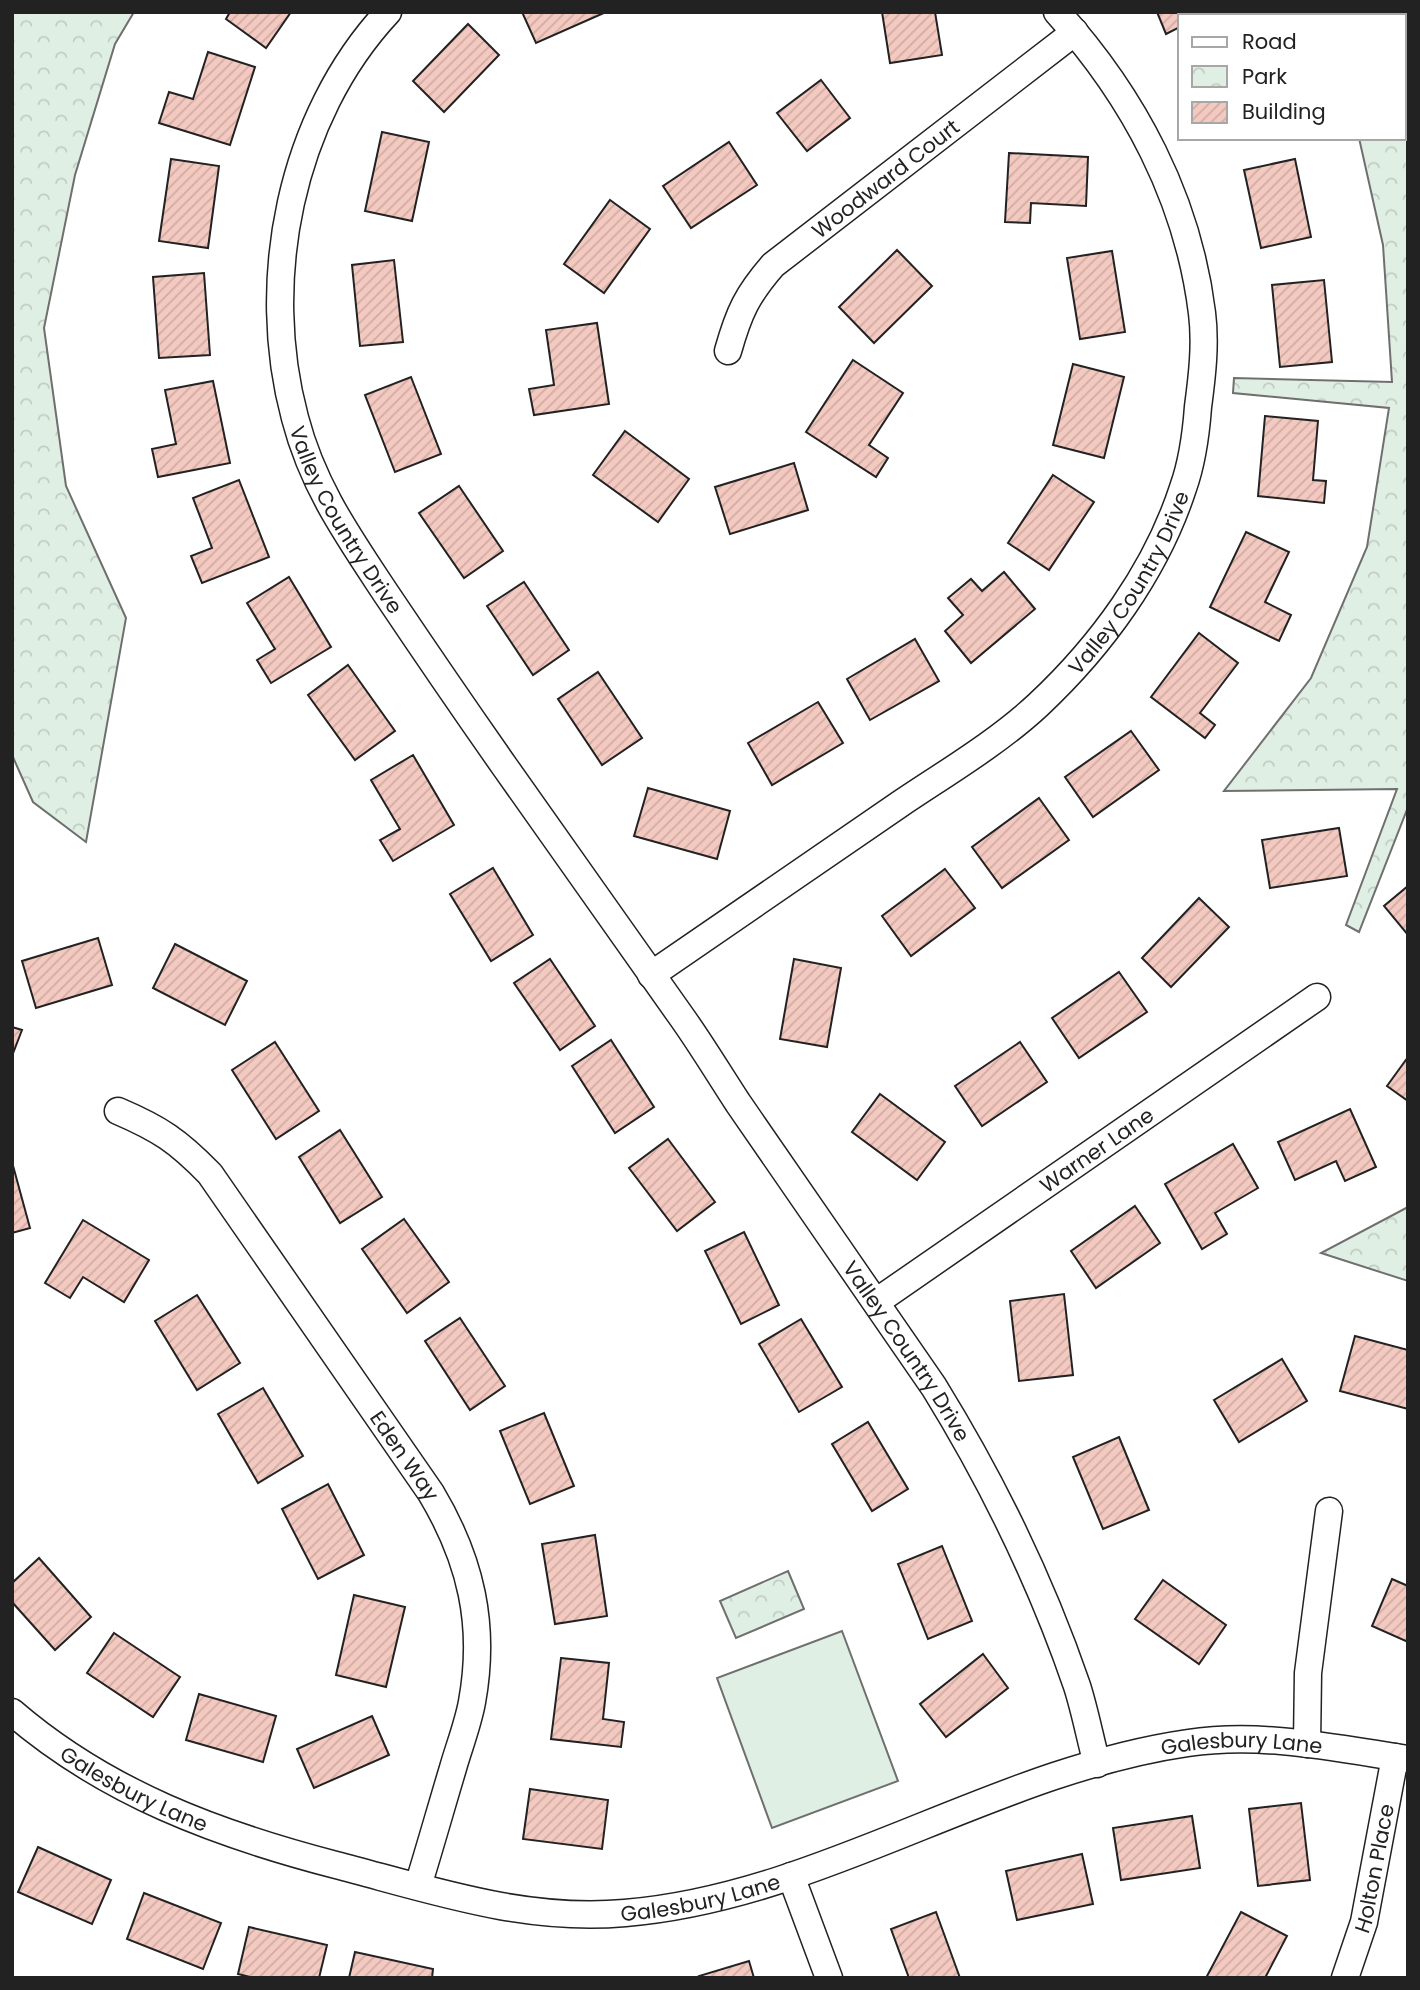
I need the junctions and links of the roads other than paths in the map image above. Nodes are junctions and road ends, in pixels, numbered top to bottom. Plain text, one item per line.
1 (388, 12) edge
2 (1066, 22) edge
3 (728, 351) dead end
4 (651, 975) junction
5 (1317, 997) dead end
6 (118, 1111) dead end
7 (876, 1302) junction
8 (1329, 1511) dead end
9 (12, 1712) edge
10 (1307, 1744) junction
11 (1401, 1758) edge
12 (1097, 1764) junction
13 (791, 1877) junction
14 (418, 1886) junction
15 (829, 1978) edge
16 (1345, 1978) edge

1 - 4 street, Valley Country Drive
2 - 3 street, Woodward Court
2 - 4 street, Valley Country Drive
4 - 7 street, Valley Country Drive
5 - 7 street, Warner Lane
6 - 14 street, Eden Way
7 - 12 street, Valley Country Drive
8 - 10 street
9 - 14 street, Galesbury Lane
10 - 11 street, Galesbury Lane
10 - 12 street, Galesbury Lane
11 - 16 street, Holton Place
12 - 13 street, Galesbury Lane
13 - 14 street, Galesbury Lane
13 - 15 street

